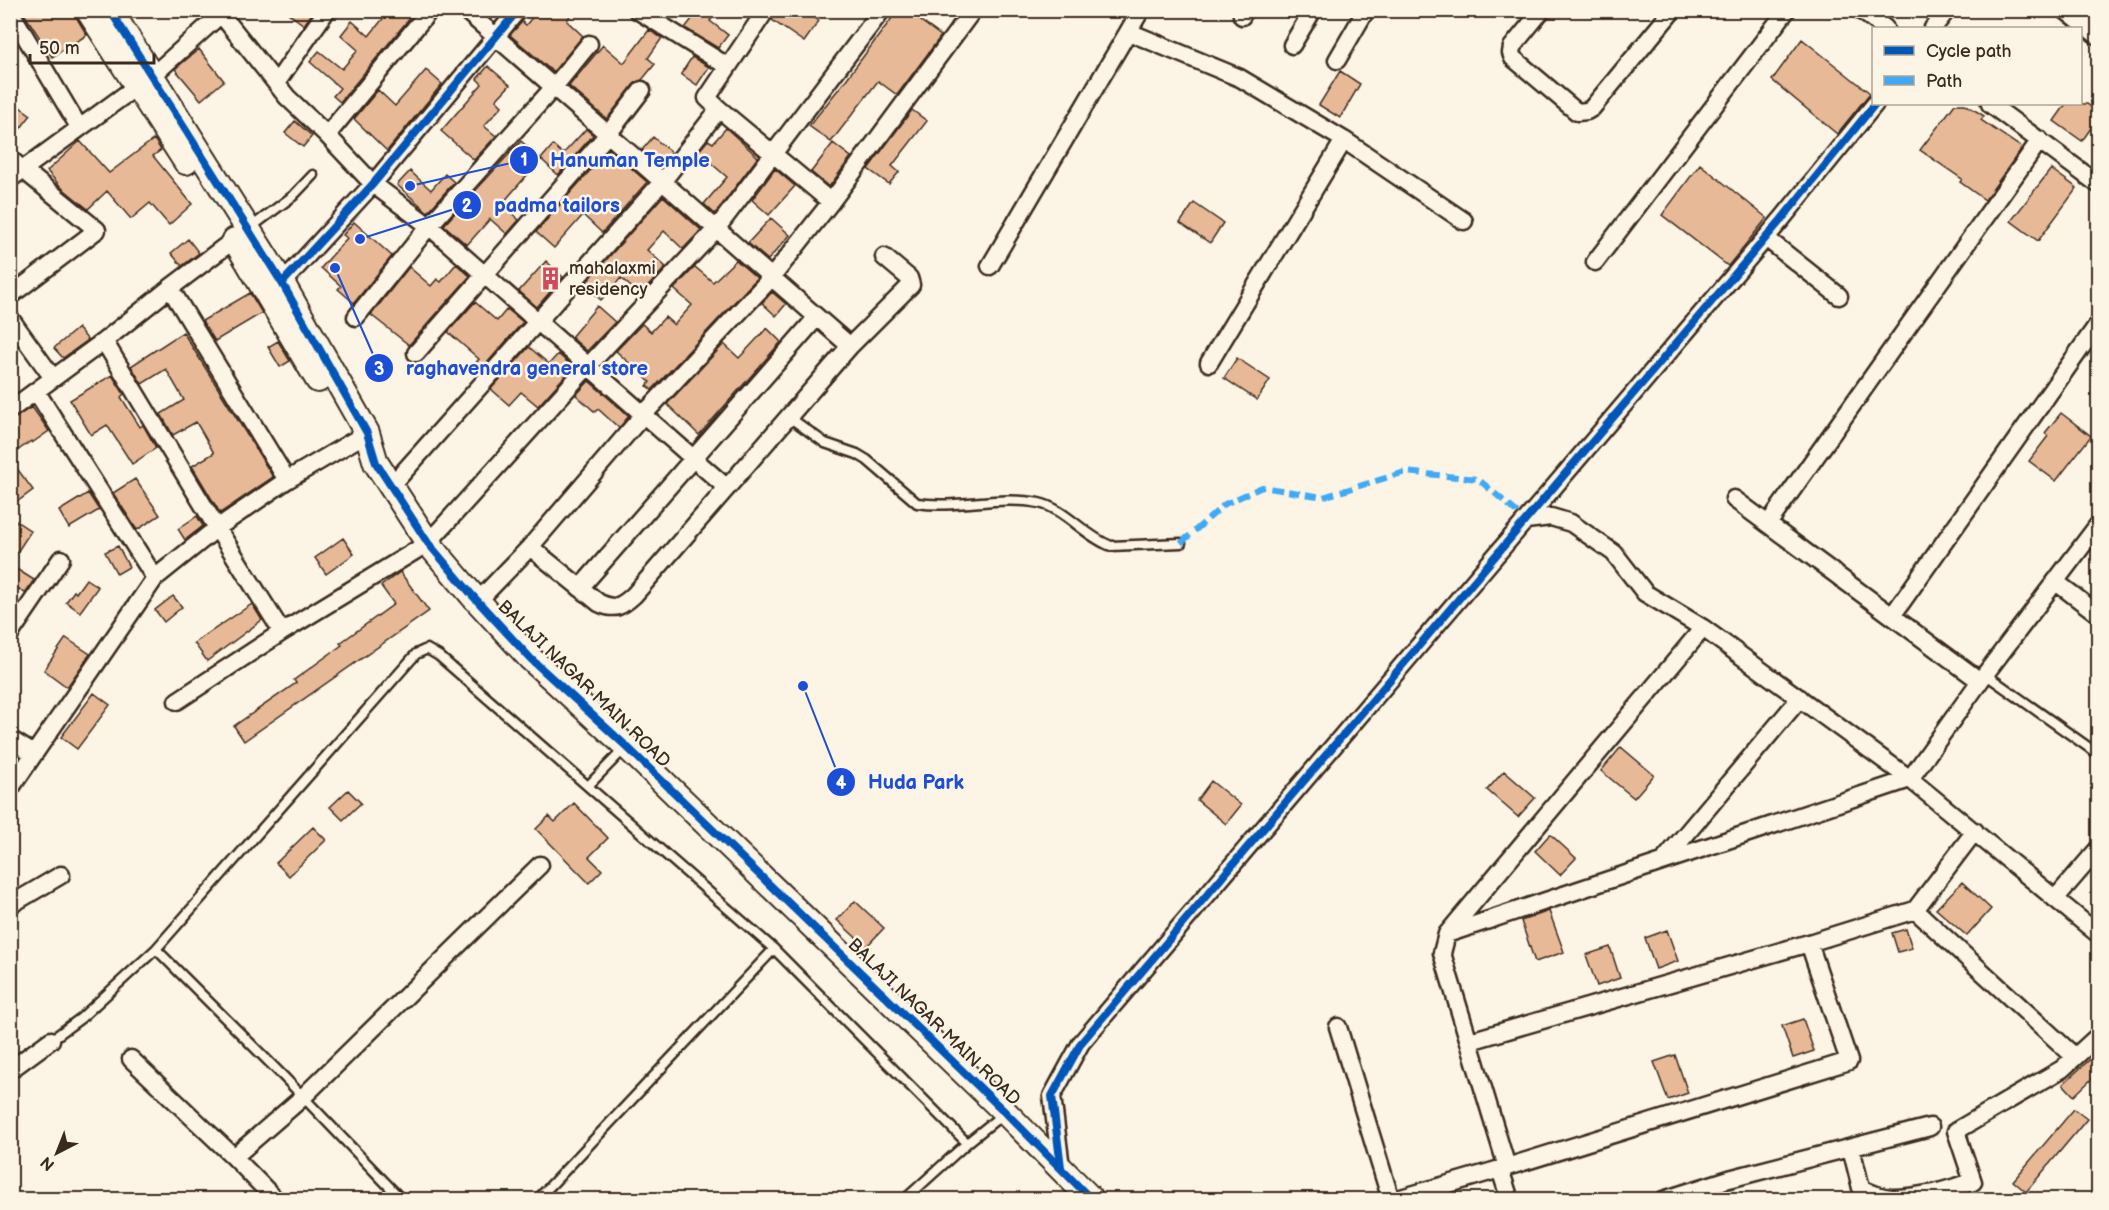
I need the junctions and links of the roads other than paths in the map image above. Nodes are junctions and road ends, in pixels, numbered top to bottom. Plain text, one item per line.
1 (88, 10) edge
2 (110, 10) edge
3 (327, 10) edge
4 (430, 10) edge
5 (465, 10) edge
6 (518, 10) edge
7 (637, 10) edge
8 (882, 10) edge
9 (1140, 10) edge
10 (1313, 10) edge
11 (1366, 10) edge
12 (1542, 10) edge
13 (1673, 10) edge
14 (1788, 10) edge
15 (1860, 10) edge
16 (1947, 10) edge
17 (10, 11) edge
18 (221, 12) edge
19 (760, 13) edge
20 (965, 13) edge
21 (661, 16) edge
22 (1885, 27) edge
23 (1935, 27) edge
24 (1129, 32) junction
25 (495, 37) junction
26 (589, 45) dead end
27 (1293, 45) dead end
28 (1337, 60) dead end
29 (727, 66) junction
30 (144, 81) junction
31 (276, 82) junction
32 (554, 87) junction
33 (642, 90) dead end
34 (1874, 105) edge
35 (1991, 105) edge
36 (719, 109) junction
37 (79, 127) junction
38 (609, 133) junction
39 (327, 135) junction
40 (1344, 140) junction
41 (2040, 140) junction
42 (774, 154) junction
43 (10, 159) edge
44 (25, 169) junction
45 (313, 175) dead end
46 (10, 180) edge
47 (662, 182) junction
48 (373, 184) junction
49 (2098, 184) edge
50 (831, 202) junction
51 (1464, 221) dead end
52 (429, 226) junction
53 (717, 228) junction
54 (241, 235) junction
55 (1766, 238) junction
56 (884, 257) dead end
57 (1595, 262) dead end
58 (990, 266) dead end
59 (484, 274) junction
60 (772, 277) junction
61 (282, 283) junction
62 (170, 288) junction
63 (10, 296) edge
64 (1839, 296) dead end
65 (356, 317) dead end
66 (817, 317) junction
67 (10, 318) edge
68 (537, 321) junction
69 (2098, 324) edge
70 (104, 342) junction
71 (850, 346) junction
72 (416, 353) dead end
73 (1209, 363) dead end
74 (588, 366) junction
75 (53, 378) junction
76 (36, 391) junction
77 (10, 410) edge
78 (644, 414) junction
79 (789, 417) junction
80 (360, 437) junction
81 (693, 458) junction
82 (287, 480) junction
83 (391, 486) junction
84 (727, 488) junction
85 (1734, 499) dead end
86 (1526, 520) junction
87 (1768, 524) junction
88 (2098, 525) edge
89 (217, 528) junction
90 (428, 543) junction
91 (1181, 543) dead end
92 (530, 547) junction
93 (61, 559) dead end
94 (155, 578) junction
95 (2056, 582) junction
96 (580, 588) junction
97 (478, 601) junction
98 (2098, 614) edge
99 (1892, 616) junction
100 (1703, 628) junction
101 (282, 632) junction
102 (10, 634) edge
103 (1982, 678) junction
104 (1800, 698) junction
105 (177, 701) dead end
106 (10, 739) edge
107 (626, 746) junction
108 (34, 754) junction
109 (2098, 754) edge
110 (1910, 779) junction
111 (588, 786) junction
112 (10, 789) edge
113 (1975, 831) junction
114 (2098, 849) edge
115 (1666, 859) junction
116 (540, 865) dead end
117 (61, 874) dead end
118 (2055, 899) junction
119 (10, 905) edge
120 (1915, 910) junction
121 (1447, 934) junction
122 (2098, 934) edge
123 (1809, 943) junction
124 (156, 949) junction
125 (774, 949) junction
126 (1338, 1027) dead end
127 (2098, 1036) edge
128 (51, 1040) joint
129 (1470, 1041) junction
130 (2075, 1057) junction
131 (131, 1059) dead end
132 (10, 1070) edge
133 (303, 1097) junction
134 (1005, 1112) junction
135 (1930, 1127) dead end
136 (967, 1143) junction
137 (1851, 1148) junction
138 (234, 1157) junction
139 (1061, 1167) junction
140 (1504, 1168) junction
141 (1935, 1196) edge
142 (276, 1200) edge
143 (402, 1200) edge
144 (537, 1200) edge
145 (904, 1200) edge
146 (1092, 1200) edge
147 (1392, 1200) edge
148 (1510, 1200) edge
149 (1663, 1200) edge

1 - 30 street
2 - 30 street
3 - 31 street
4 - 39 street
5 - 25 street
6 - 25 street
7 - 21 street
8 - 42 street
9 - 24 street
10 - 27 street
11 - 28 street
12 - 13 street
14 - 57 street
15 - 22 street
16 - 23 street
17 - 37 street
18 - 30 street
18 - 31 street
19 - 29 street
20 - 50 street
21 - 29 street
24 - 40 street
24 - 58 street
25 - 32 street
25 - 48 street
26 - 32 street
29 - 36 street
30 - 37 street
30 - 54 street
31 - 39 street
32 - 38 street
32 - 52 street
33 - 38 street
34 - 55 street
35 - 41 street
36 - 42 street
36 - 47 street
37 - 44 street
38 - 47 street
38 - 59 street
39 - 48 street
40 - 51 street
40 - 73 street
41 - 49 street
41 - 87 street
42 - 50 street
42 - 53 street
43 - 44 street
44 - 46 street
44 - 63 street
45 - 54 lane
47 - 53 street
47 - 68 street
48 - 52 street
48 - 61 street
50 - 60 street
52 - 59 street
52 - 65 street
53 - 60 street
53 - 74 street
54 - 61 street
54 - 62 street
54 - 80 street
55 - 64 street
55 - 86 street
56 - 71 street
59 - 68 street
59 - 72 street
60 - 66 street
60 - 78 street
61 - 80 street
62 - 70 street
62 - 82 street
66 - 71 street
66 - 81 street
67 - 75 street
68 - 74 street
68 - 83 street
69 - 99 street
70 - 75 street
70 - 89 street
71 - 79 street
74 - 78 street
74 - 90 street
75 - 76 street
76 - 77 street
76 - 94 street
78 - 81 street
78 - 92 street
79 - 84 street
79 - 91 lane
80 - 82 street
80 - 83 street, BALAJI NAGAR MAIN ROAD
81 - 84 street
81 - 96 street
82 - 89 street
83 - 90 street, BALAJI NAGAR MAIN ROAD
84 - 96 street
85 - 87 street
86 - 100 street
86 - 139 street
87 - 99 street
88 - 95 street
89 - 94 street
89 - 101 street
90 - 97 street, BALAJI NAGAR MAIN ROAD
90 - 101 street
92 - 96 street
92 - 97 street
93 - 102 street
94 - 108 street
95 - 98 street
95 - 103 street
97 - 107 street, BALAJI NAGAR MAIN ROAD
99 - 103 street
100 - 104 street
100 - 121 street
101 - 105 street
103 - 109 lane
103 - 110 street
104 - 110 street
104 - 115 street
106 - 108 street
107 - 111 lane
107 - 134 street, BALAJI NAGAR MAIN ROAD
108 - 112 street
110 - 113 street
110 - 115 street
111 - 124 lane
111 - 125 lane
113 - 118 street
113 - 120 street
114 - 118 street
115 - 121 street
116 - 133 street
117 - 119 street
118 - 122 street
120 - 123 street
120 - 130 street
121 - 129 street
123 - 129 street
123 - 140 street
124 - 128 lane
124 - 133 lane
125 - 136 lane
125 - 144 lane
126 - 147 street
127 - 130 street
128 - 132 street
129 - 140 street
130 - 141 street
131 - 138 street
133 - 138 street
133 - 143 lane
134 - 136 lane
134 - 139 street, BALAJI NAGAR MAIN ROAD
135 - 137 street
136 - 145 lane
137 - 141 street
137 - 149 street
138 - 142 street
139 - 146 street, BALAJI NAGAR MAIN ROAD
140 - 147 street
140 - 148 street

